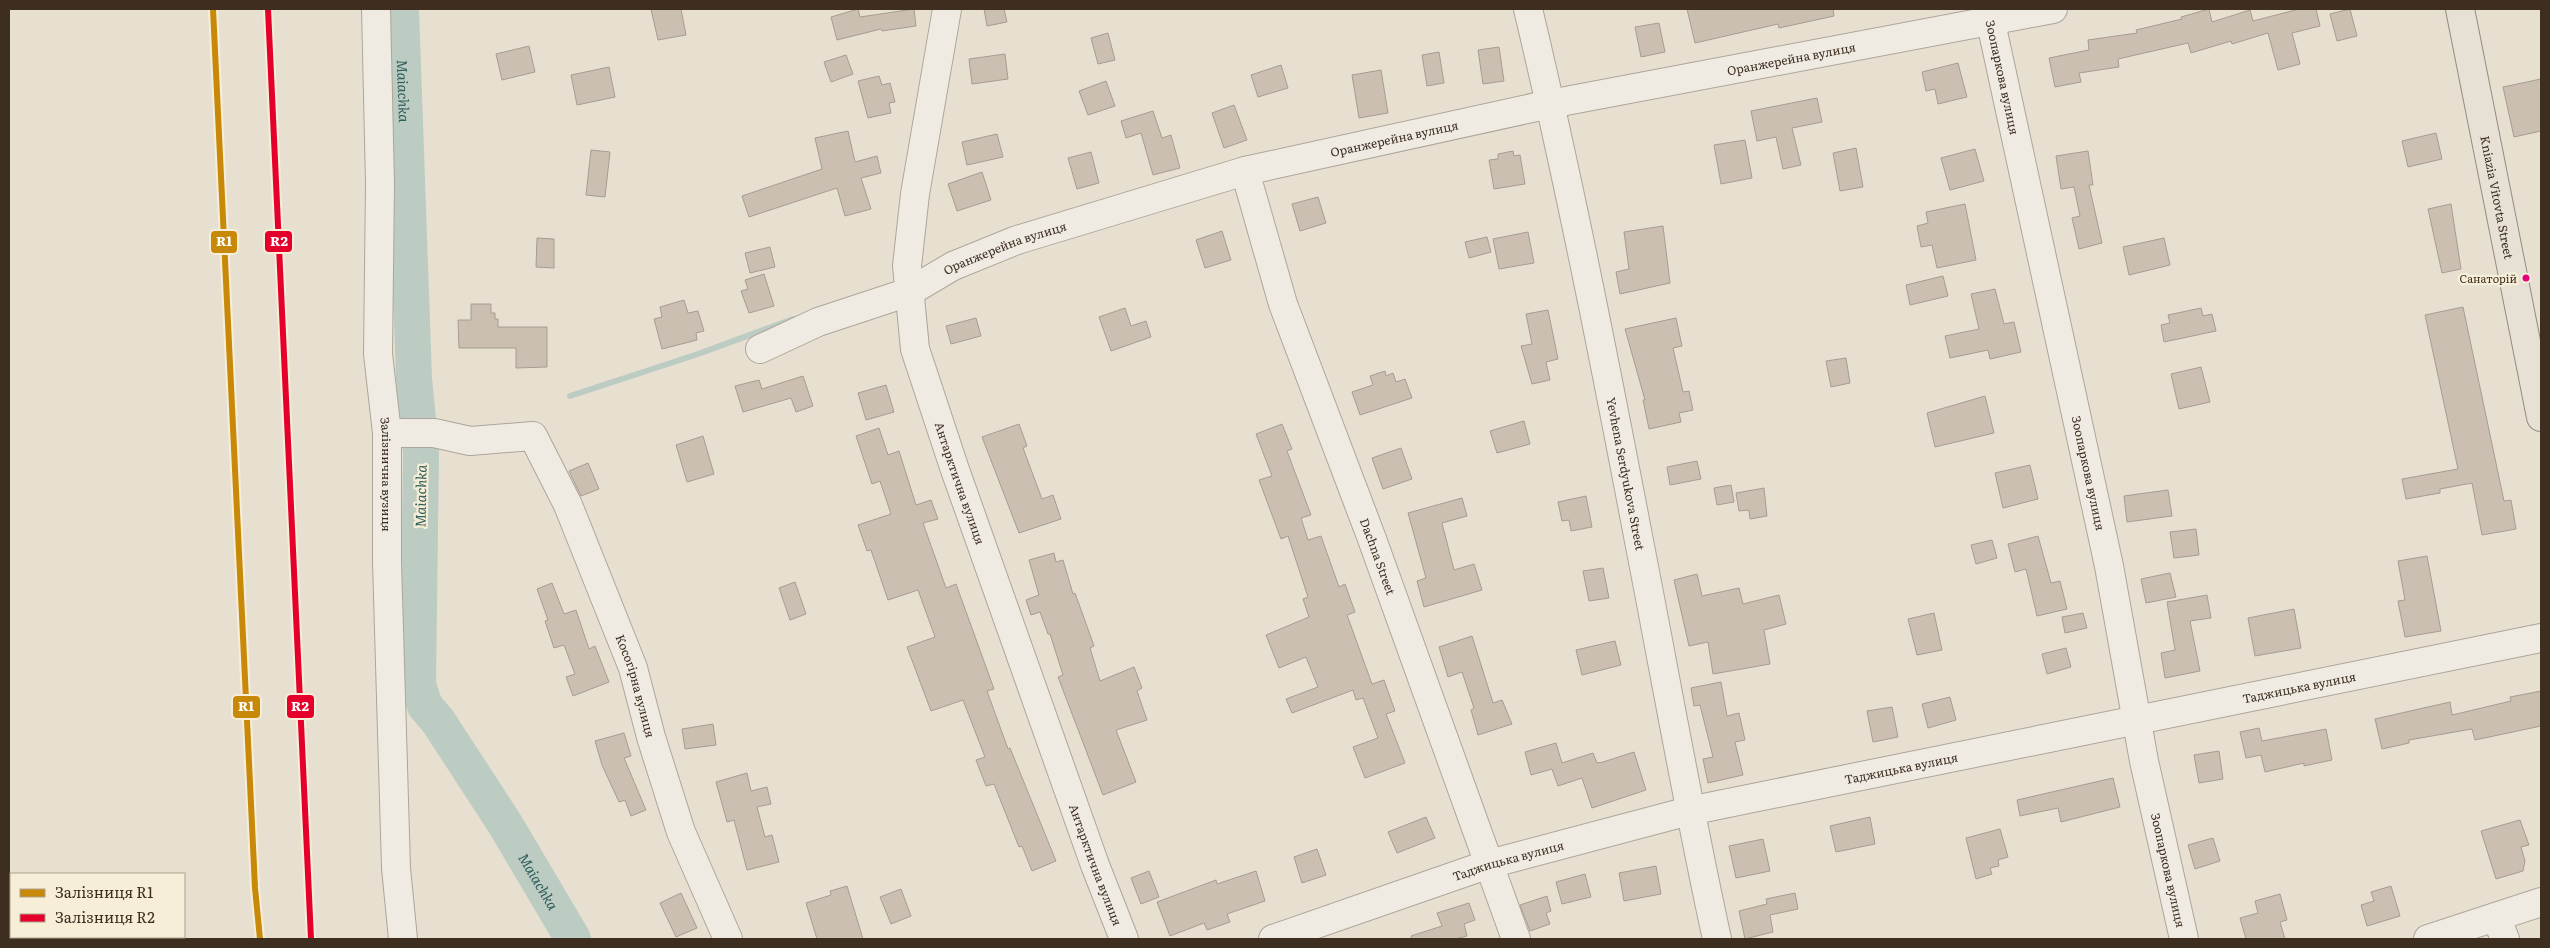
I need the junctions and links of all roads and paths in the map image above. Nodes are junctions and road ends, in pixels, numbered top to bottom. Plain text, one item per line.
1 (376, 9) edge
2 (947, 9) edge
3 (1528, 9) edge
4 (2053, 9) edge
5 (2460, 9) edge
6 (1989, 15) edge
7 (1550, 104) junction
8 (1246, 172) junction
9 (908, 292) junction
10 (760, 349) dead end
11 (2541, 417) edge
12 (395, 433) junction
13 (2541, 638) edge
14 (2138, 721) junction
15 (1689, 811) junction
16 (1489, 864) junction
17 (2541, 902) edge
18 (2500, 928) edge
19 (403, 939) edge
20 (728, 939) edge
21 (1124, 939) edge
22 (1273, 939) edge
23 (1516, 939) edge
24 (1717, 939) edge
25 (2184, 939) edge
26 (2428, 939) edge

1 - 12 street, Залізнична вузиця
2 - 9 street, Антарктична вулиця
3 - 7 street, Yevhena Serdyukova Street
4 - 6 street, Оранжерейна вулиця
5 - 11 main road, Kniazia Vitovta Street
6 - 7 street, Оранжерейна вулиця
6 - 14 street, Зоопаркова вулиця
7 - 8 street, Оранжерейна вулиця
7 - 15 street, Yevhena Serdyukova Street
8 - 9 street, Оранжерейна вулиця
8 - 16 street, Dachna Street
9 - 10 street, Оранжерейна вулиця
9 - 21 street, Антарктична вулиця
12 - 19 street, Залізнична вузиця
12 - 20 street, Косогірна вулиця
13 - 14 street, Таджицька вулиця
14 - 15 street, Таджицька вулиця
14 - 25 street, Зоопаркова вулиця
15 - 16 street, Таджицька вулиця
15 - 24 street, Yevhena Serdyukova Street
16 - 22 street, Таджицька вулиця
16 - 23 street, Dachna Street
17 - 18 street
18 - 26 street

